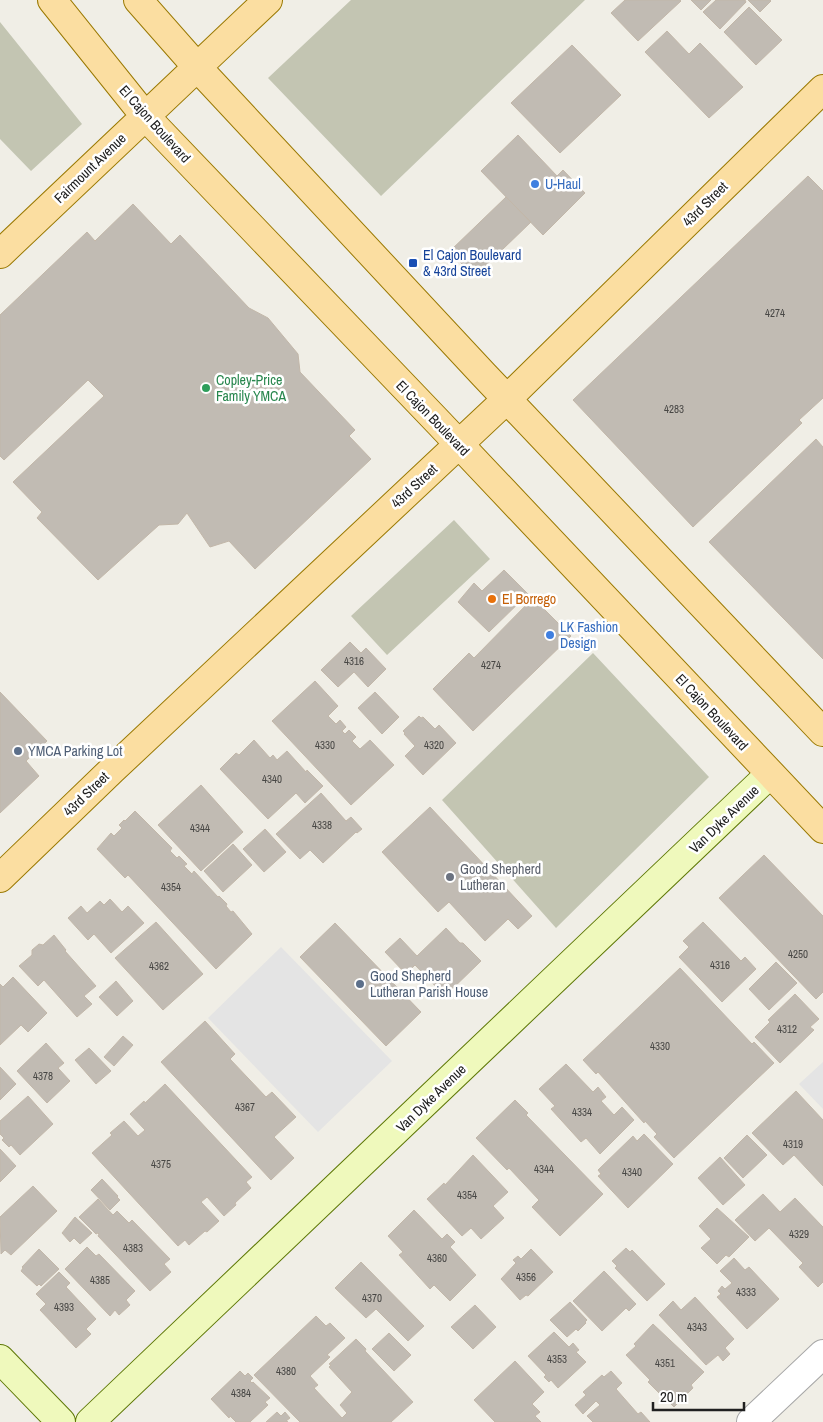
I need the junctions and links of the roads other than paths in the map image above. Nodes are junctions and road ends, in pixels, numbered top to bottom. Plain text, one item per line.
1 (52, 0) edge
2 (138, 0) edge
3 (268, 0) edge
4 (197, 67) junction
5 (823, 89) edge
6 (145, 116) junction
7 (0, 254) edge
8 (506, 399) junction
9 (458, 444) junction
10 (822, 729) edge
11 (770, 774) junction
12 (823, 829) edge
13 (0, 878) edge
14 (823, 1354) edge
15 (0, 1359) edge
16 (61, 1422) edge
17 (90, 1422) edge
18 (751, 1422) edge

1 - 6 main road, El Cajon Boulevard
2 - 4 main road
3 - 4 main road, Fairmount Avenue
4 - 6 main road, Fairmount Avenue
4 - 8 main road
5 - 8 main road, 43rd Street
6 - 7 main road, Fairmount Avenue
6 - 9 main road, El Cajon Boulevard
8 - 9 main road, 43rd Street
8 - 10 main road
9 - 11 main road, El Cajon Boulevard
9 - 13 main road, 43rd Street
11 - 12 main road, El Cajon Boulevard
11 - 17 street, Van Dyke Avenue
14 - 18 street
15 - 16 street

